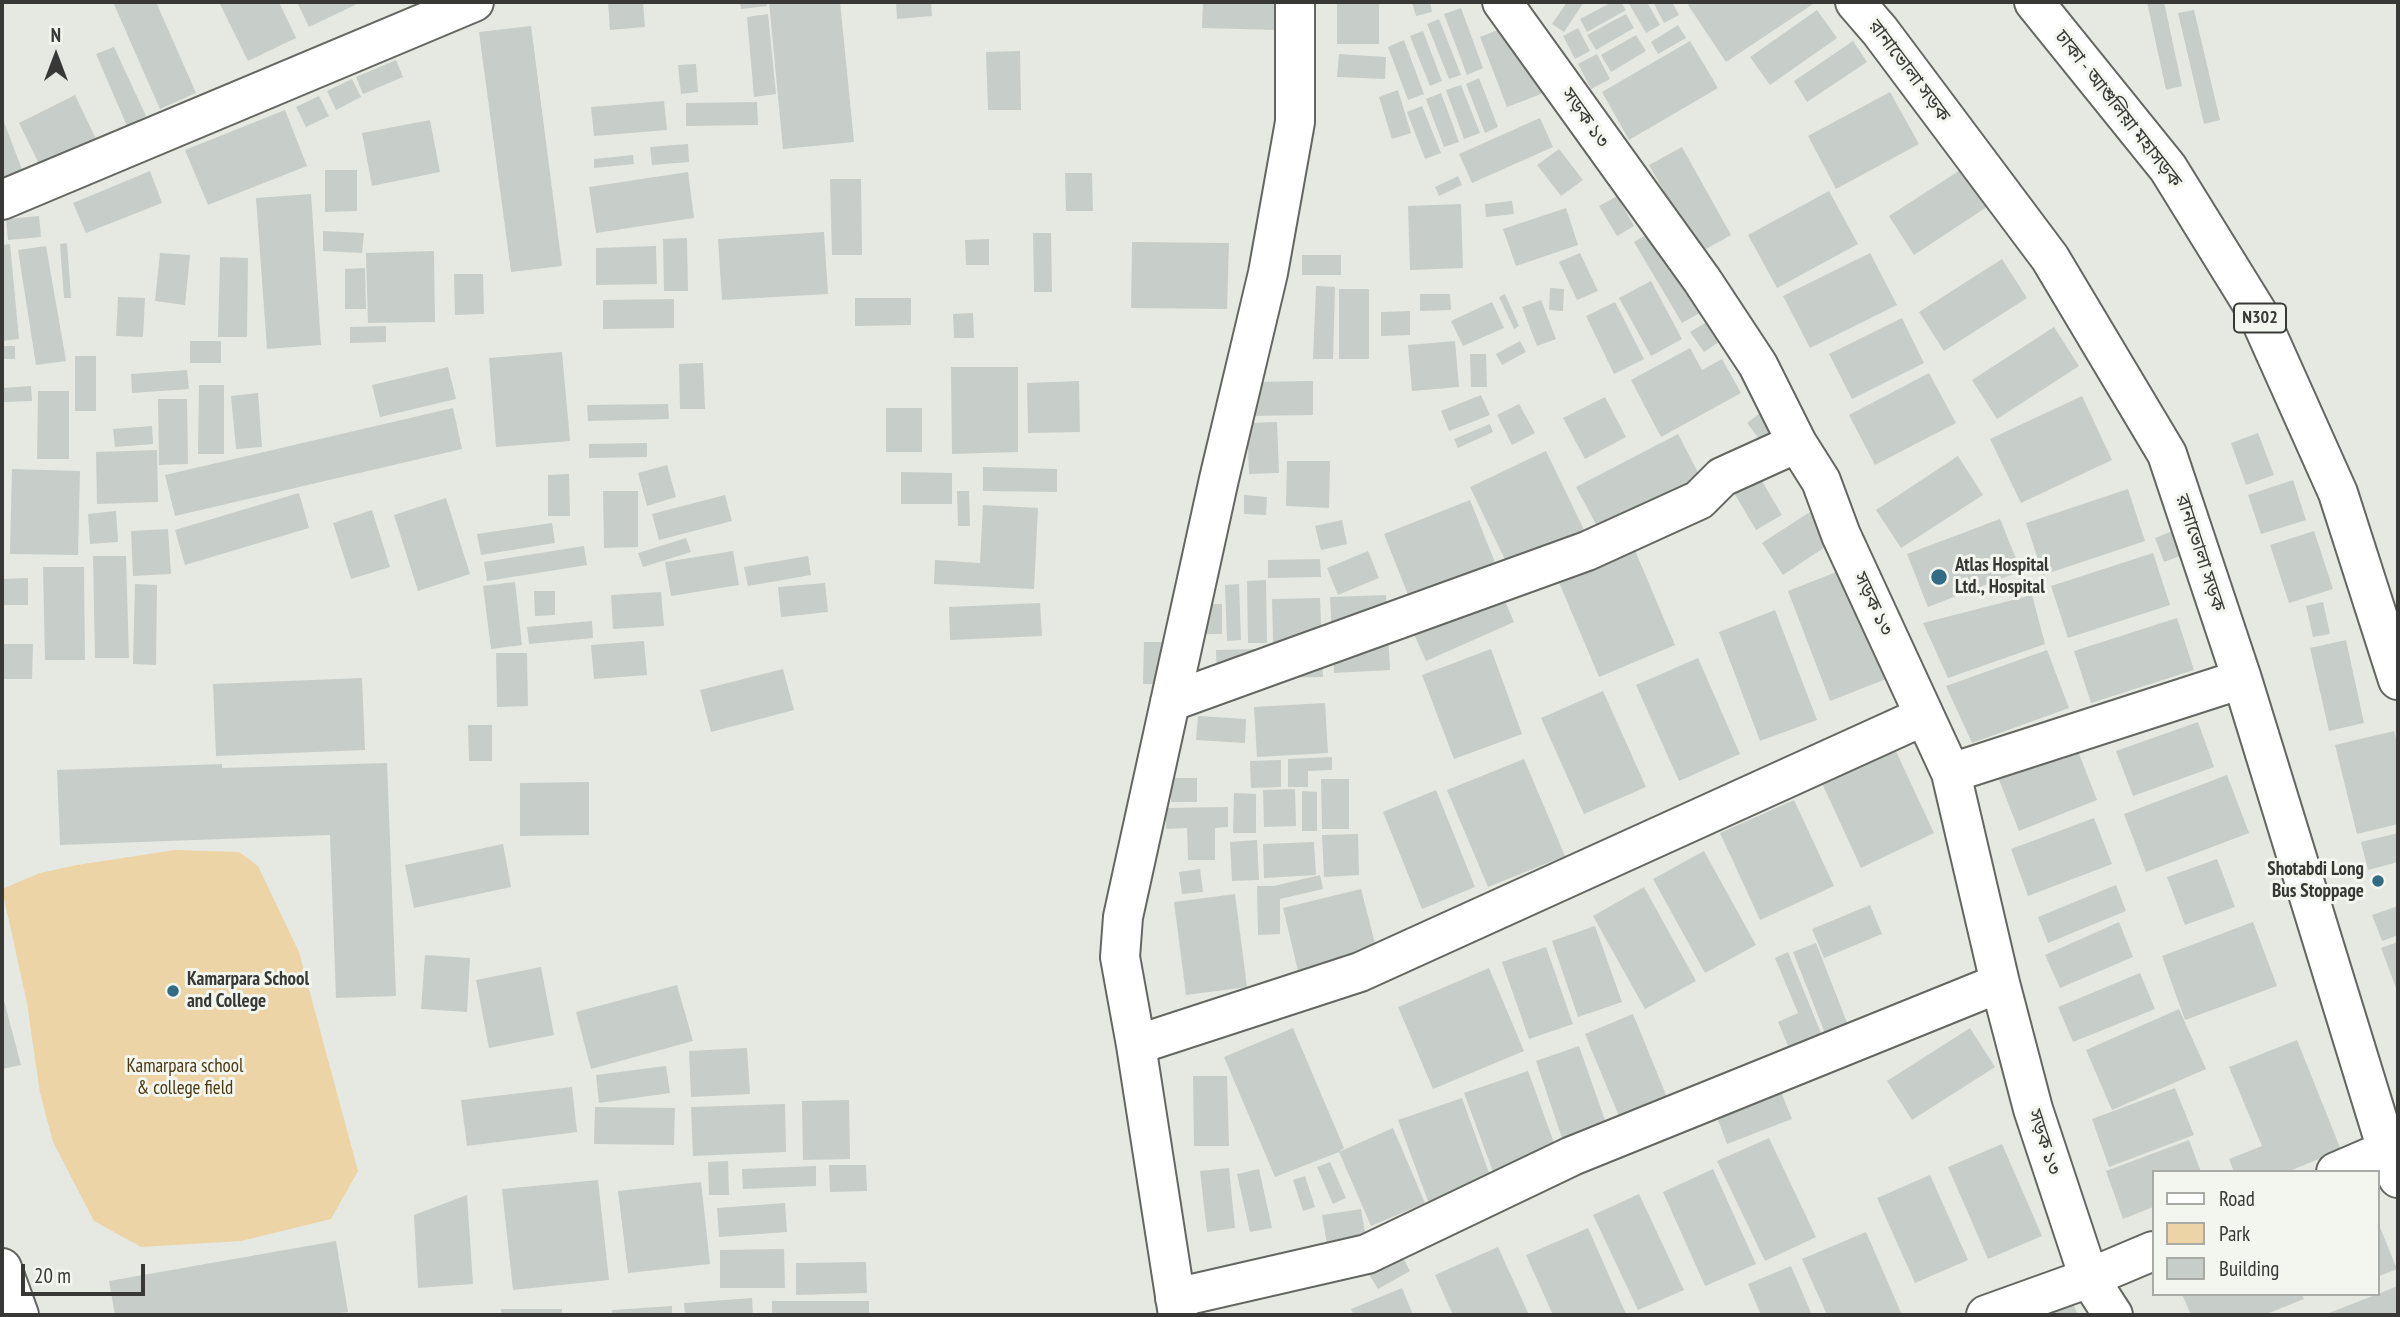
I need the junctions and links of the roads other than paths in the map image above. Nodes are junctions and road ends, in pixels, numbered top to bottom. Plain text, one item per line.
1 (474, 2) edge
2 (1295, 2) edge
3 (1502, 2) edge
4 (1855, 2) edge
5 (2034, 2) edge
6 (2, 200) edge
7 (1797, 443) junction
8 (2242, 680) junction
9 (2398, 680) edge
10 (1170, 702) junction
11 (1924, 716) junction
12 (1951, 773) junction
13 (2000, 983) junction
14 (1136, 1045) junction
15 (2395, 1158) edge
16 (2344, 1170) edge
17 (2152, 1251) edge
18 (2, 1268) edge
19 (2089, 1278) junction
20 (1177, 1307) edge
21 (19, 1315) edge
22 (1986, 1315) edge
23 (2113, 1315) edge

1 - 6 main road
2 - 10 main road
3 - 7 main road, সড়ক ১৩
4 - 8 main road, রানাভোলা সড়ক
5 - 9 main road, ঢাকা - আশুলিয়া মহাসড়ক / N302
7 - 10 main road
7 - 11 main road, সড়ক ১৩
8 - 12 main road
8 - 15 main road, রানাভোলা সড়ক
10 - 14 main road
11 - 12 main road, সড়ক ১৩
11 - 14 main road
12 - 13 main road, সড়ক ১৩
13 - 19 main road, সড়ক ১৩
13 - 20 main road
14 - 20 main road
15 - 16 main road
17 - 19 main road
18 - 21 main road
19 - 22 main road
19 - 23 main road, সড়ক ১৩

